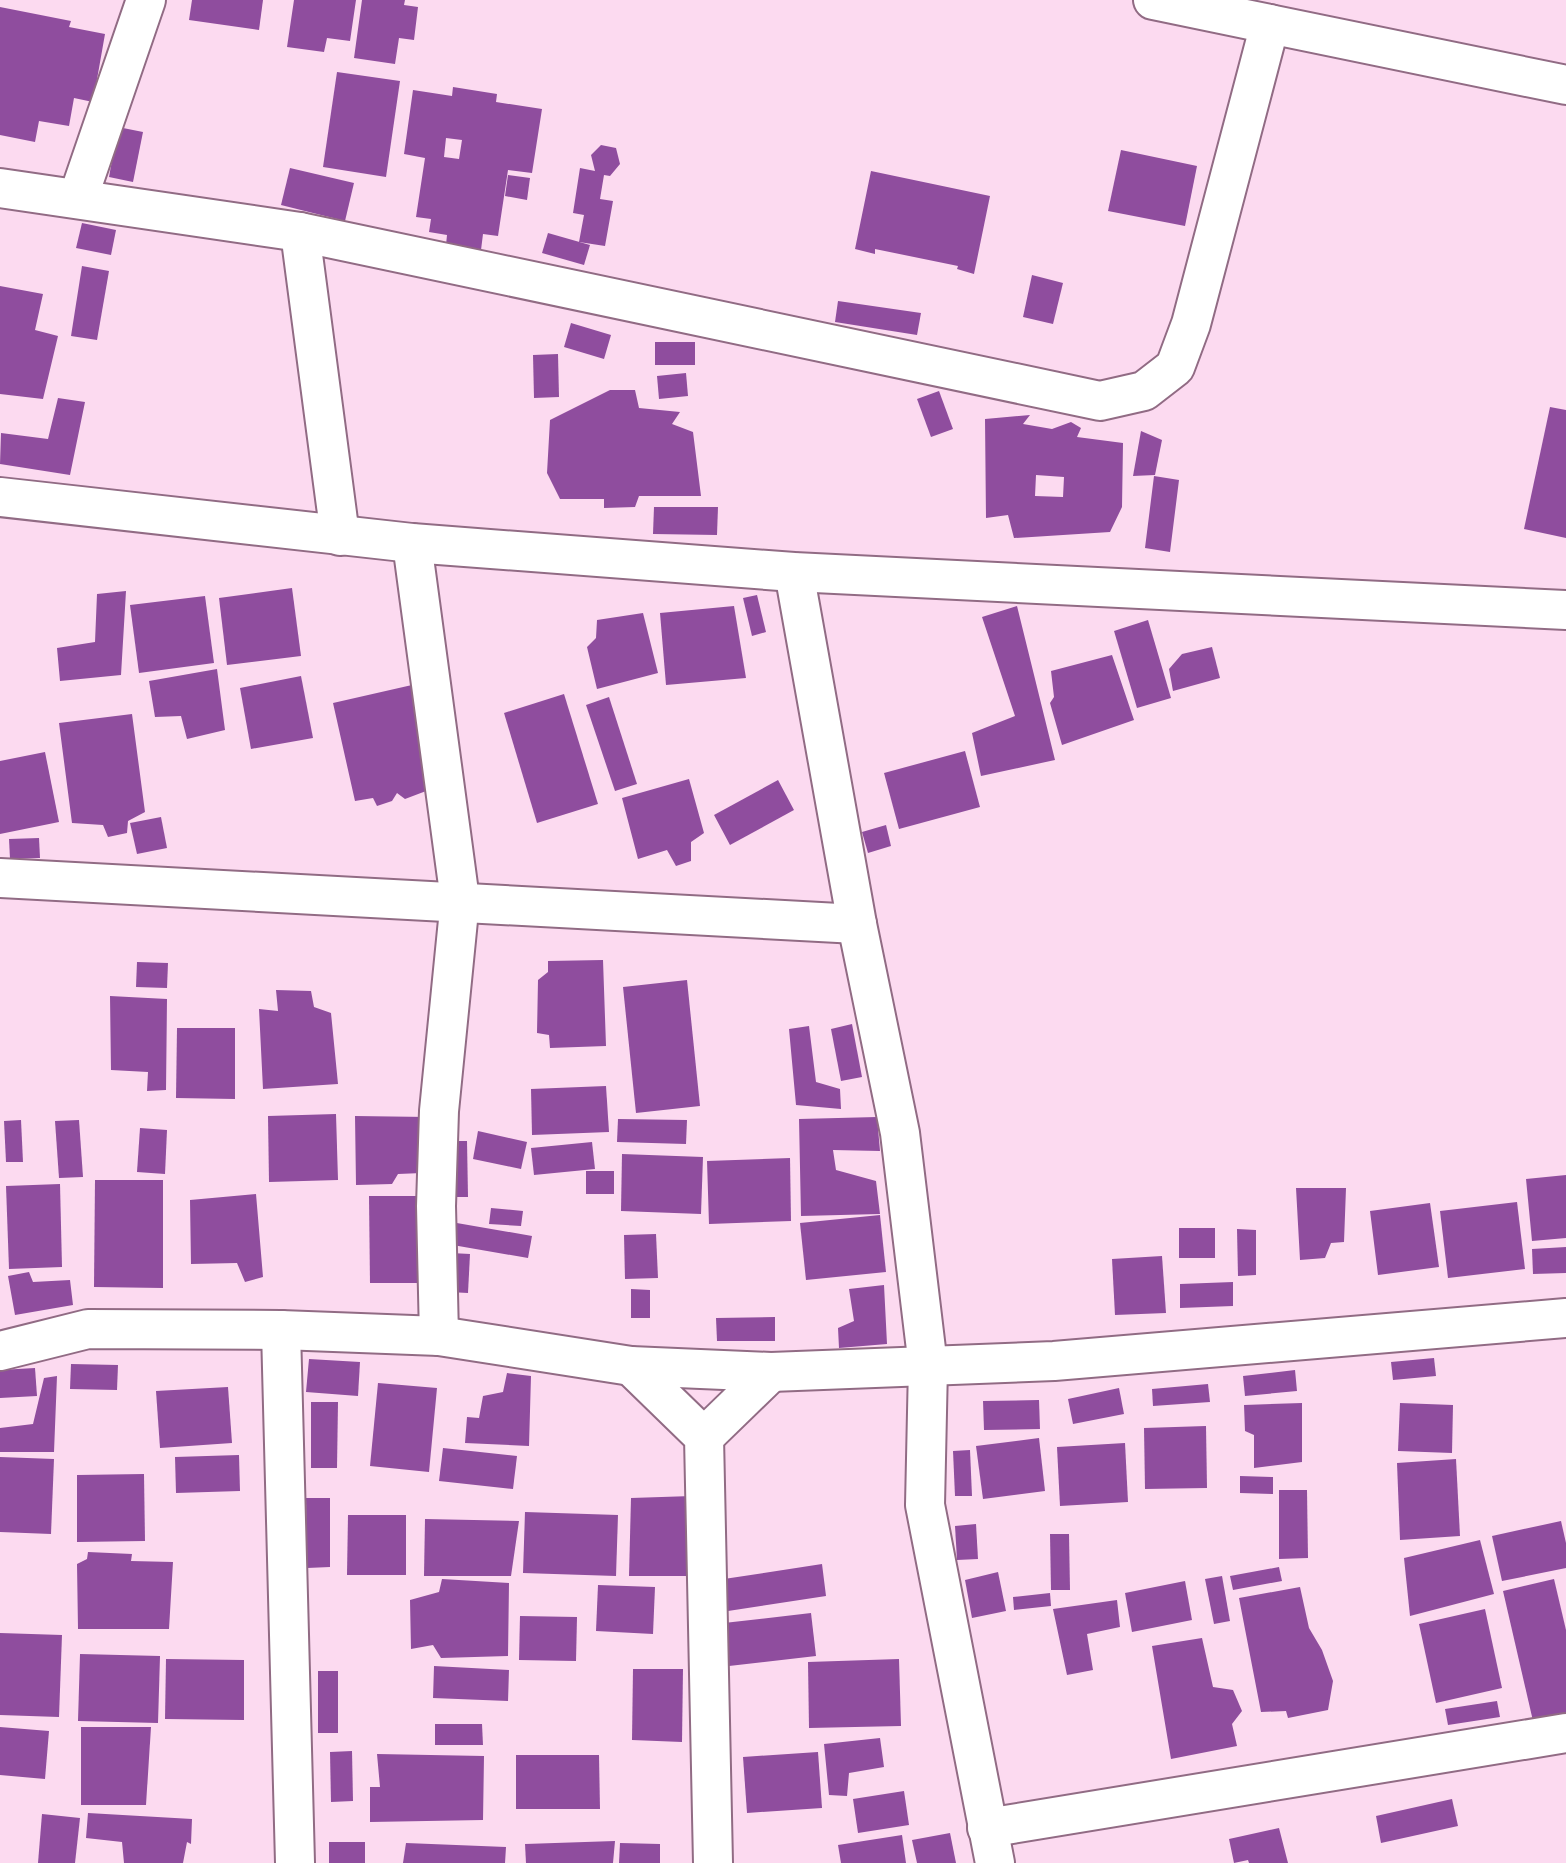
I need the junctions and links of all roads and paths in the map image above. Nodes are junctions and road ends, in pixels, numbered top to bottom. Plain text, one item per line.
1 (146, 0) edge
2 (1153, 0) edge
3 (1270, 24) junction
4 (1566, 85) edge
5 (0, 188) edge
6 (78, 198) junction
7 (300, 232) junction
8 (0, 497) edge
9 (340, 536) junction
10 (412, 543) junction
11 (794, 572) junction
12 (1566, 610) edge
13 (0, 878) edge
14 (460, 901) junction
15 (857, 924) junction
16 (1566, 1318) edge
17 (281, 1331) junction
18 (439, 1336) junction
19 (0, 1351) edge
20 (631, 1366) junction
21 (928, 1366) junction
22 (771, 1372) junction
23 (704, 1437) junction
24 (1566, 1733) edge
25 (991, 1846) edge
26 (295, 1863) edge
27 (713, 1863) edge

1 - 6 street
2 - 3 street
3 - 4 street
3 - 7 street
5 - 6 street
6 - 7 street
7 - 9 street
8 - 9 street
9 - 10 street
10 - 11 street
10 - 14 street
11 - 12 street
11 - 15 street
13 - 14 street
14 - 15 street
14 - 18 street
15 - 21 street
16 - 21 street
17 - 18 street
17 - 19 street
17 - 26 street
18 - 20 street
20 - 22 street
20 - 23 street
21 - 22 street
21 - 25 street
22 - 23 street
23 - 27 street
24 - 25 street

